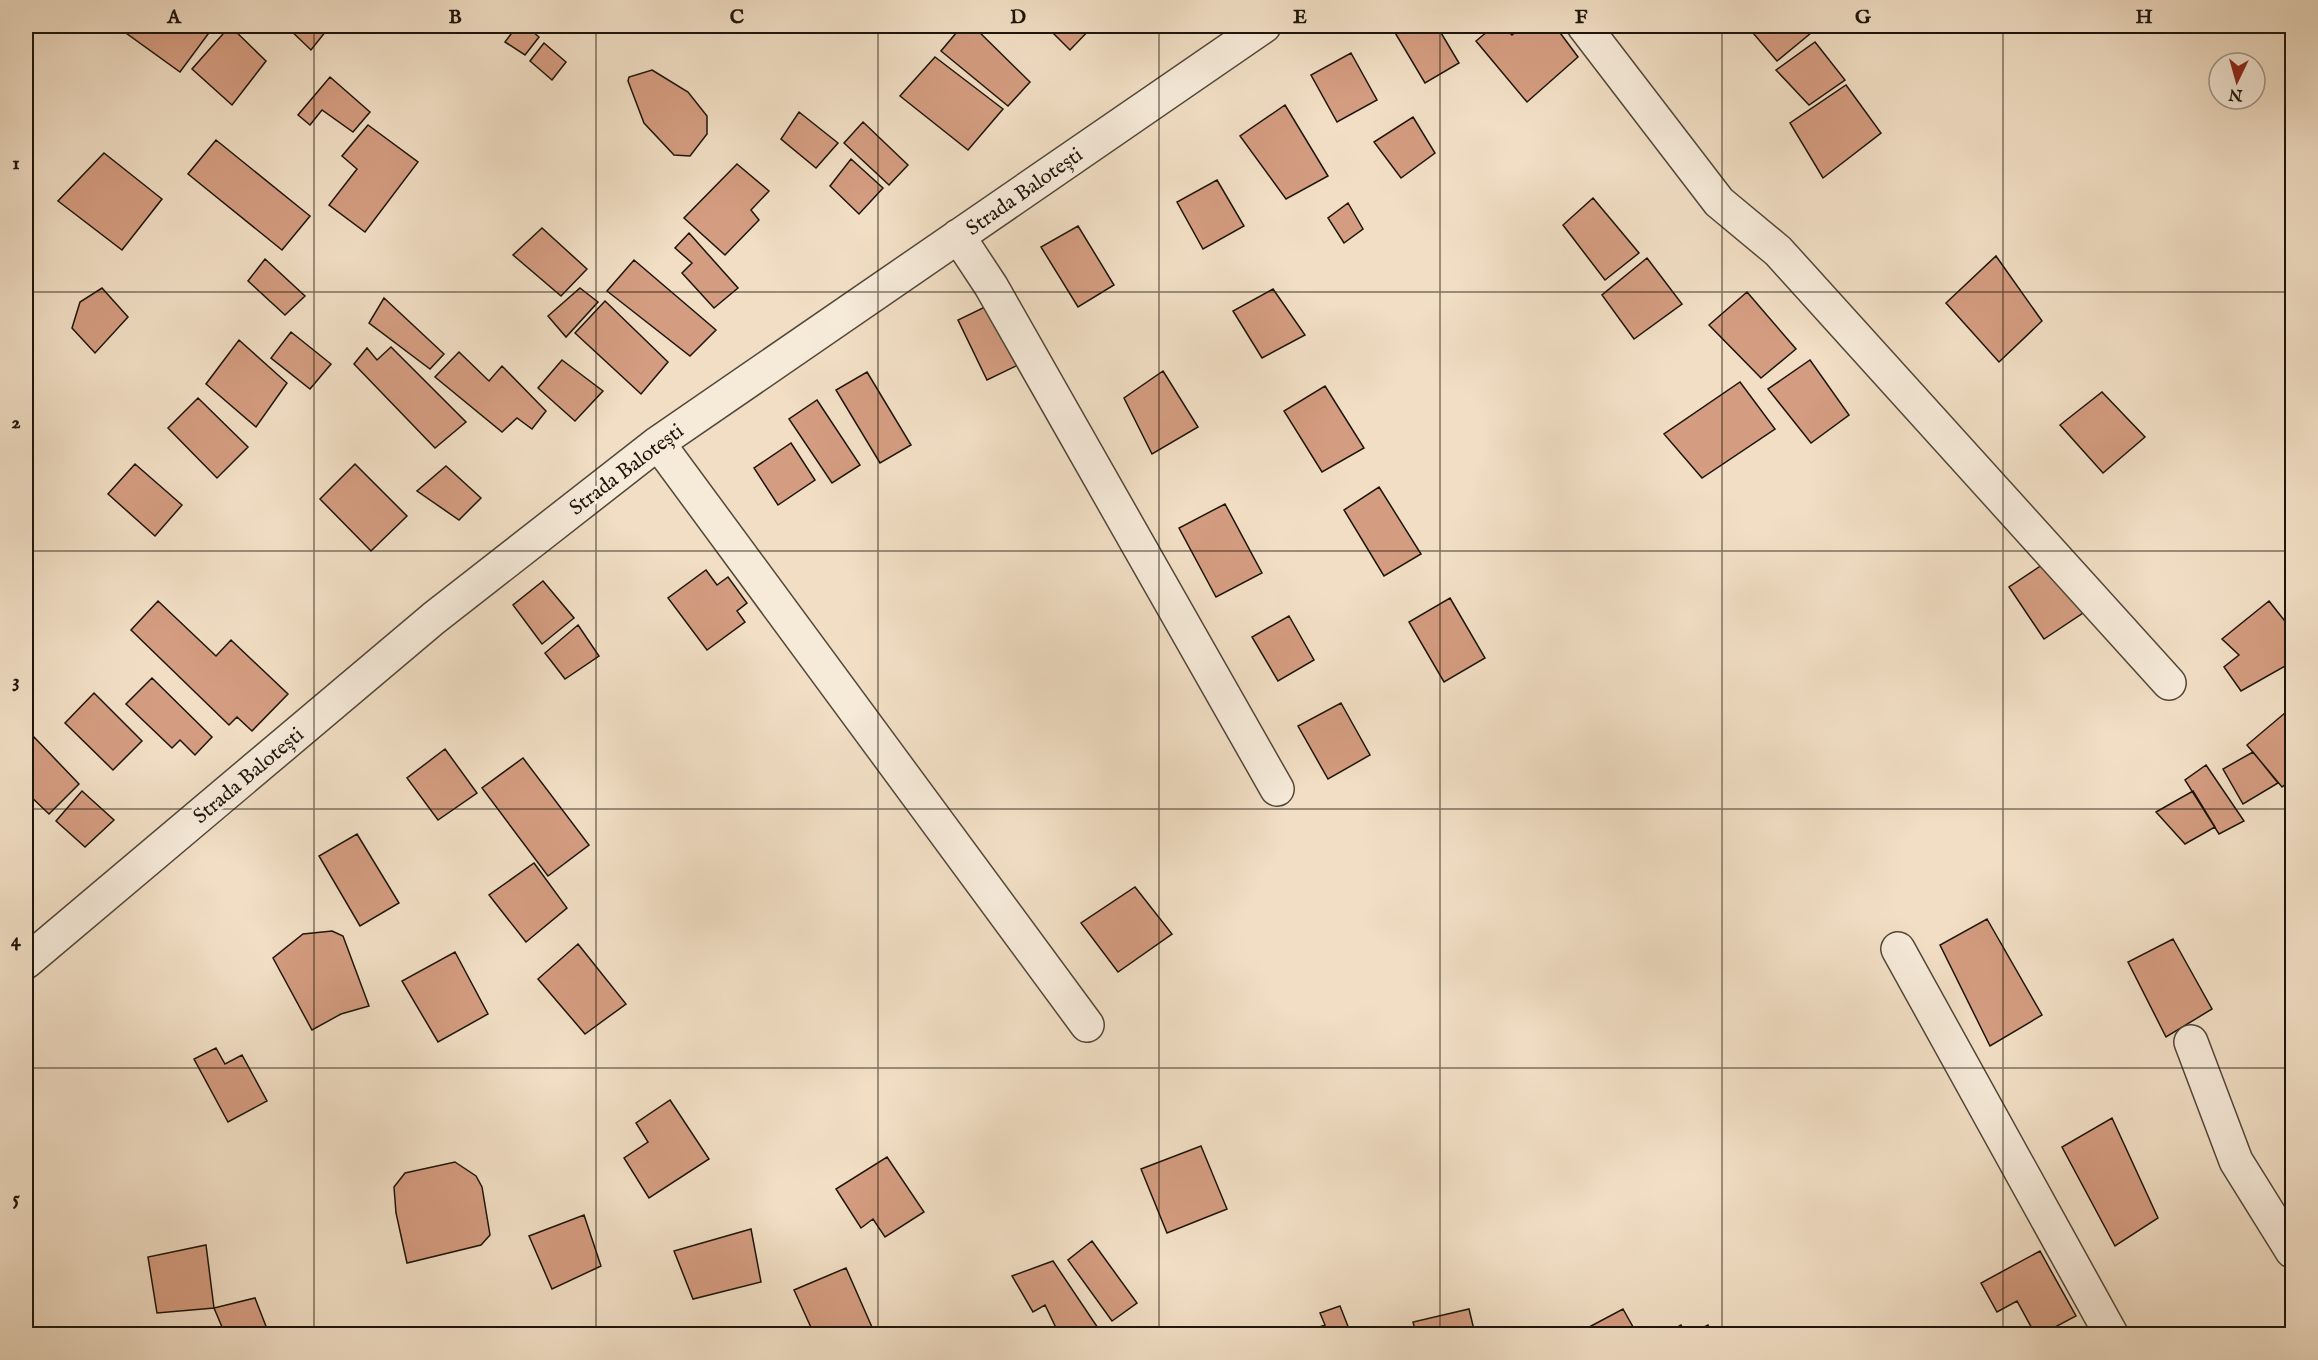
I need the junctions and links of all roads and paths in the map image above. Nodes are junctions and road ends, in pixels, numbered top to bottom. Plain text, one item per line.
1 (1264, 26) edge
2 (1584, 26) edge
3 (958, 236) junction
4 (658, 443) junction
5 (2169, 683) dead end
6 (1277, 789) dead end
7 (1898, 949) dead end
8 (26, 962) edge
9 (1087, 1025) dead end
10 (2191, 1042) dead end
11 (2292, 1251) edge
12 (2111, 1335) edge

1 - 3 street, Strada Balotești
2 - 5 street
3 - 4 street, Strada Balotești
3 - 6 street
4 - 8 street, Strada Balotești
4 - 9 street
7 - 12 street
10 - 11 street

